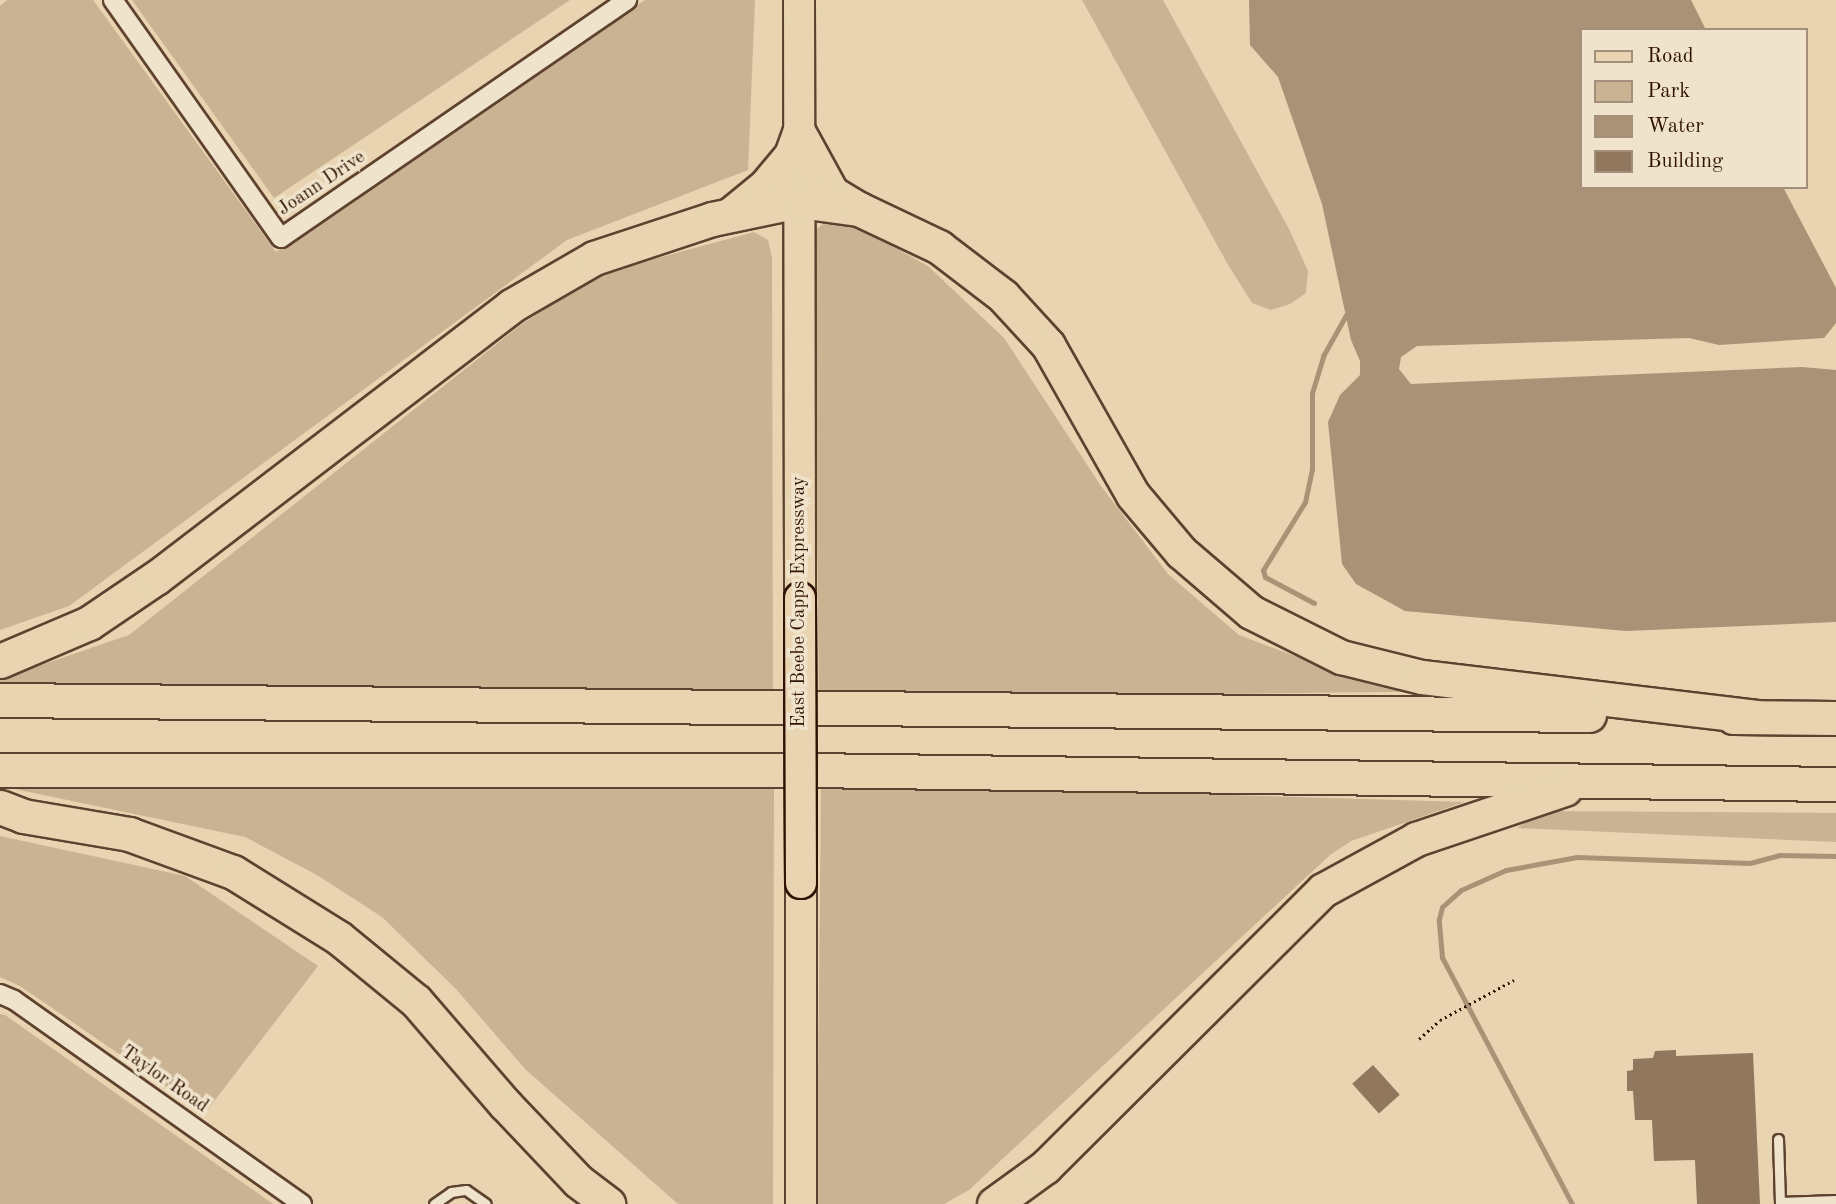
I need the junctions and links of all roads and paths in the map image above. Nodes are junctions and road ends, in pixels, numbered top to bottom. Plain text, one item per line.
1 (113, 0) edge
2 (627, 0) edge
3 (799, 0) edge
4 (799, 133) junction
5 (799, 201) junction
6 (859, 209) junction
7 (732, 214) junction
8 (0, 661) edge
9 (0, 700) edge
10 (1757, 717) junction
11 (1836, 718) edge
12 (0, 770) edge
13 (1587, 781) junction
14 (1836, 783) edge
15 (0, 807) edge
16 (1514, 980) dead end
17 (0, 994) edge
18 (1419, 1039) dead end
19 (1778, 1139) dead end
20 (1836, 1200) edge
21 (1780, 1203) edge
22 (302, 1204) edge
23 (434, 1204) edge
24 (486, 1204) edge
25 (608, 1204) edge
26 (801, 1204) edge
27 (994, 1204) edge

1 - 2 street, Joann Drive
3 - 4 main road, East Beebe Capps Expressway
4 - 5 main road, East Beebe Capps Expressway
4 - 6 highway
4 - 7 highway
5 - 6 highway
5 - 7 highway
5 - 26 main road, East Beebe Capps Expressway, bridge
6 - 10 highway
7 - 8 highway
9 - 10 highway
10 - 11 highway
12 - 13 highway
13 - 14 highway
13 - 27 highway
15 - 25 highway
16 - 18 path
17 - 22 street, Taylor Road
19 - 21 lane
20 - 21 lane
23 - 24 lane

